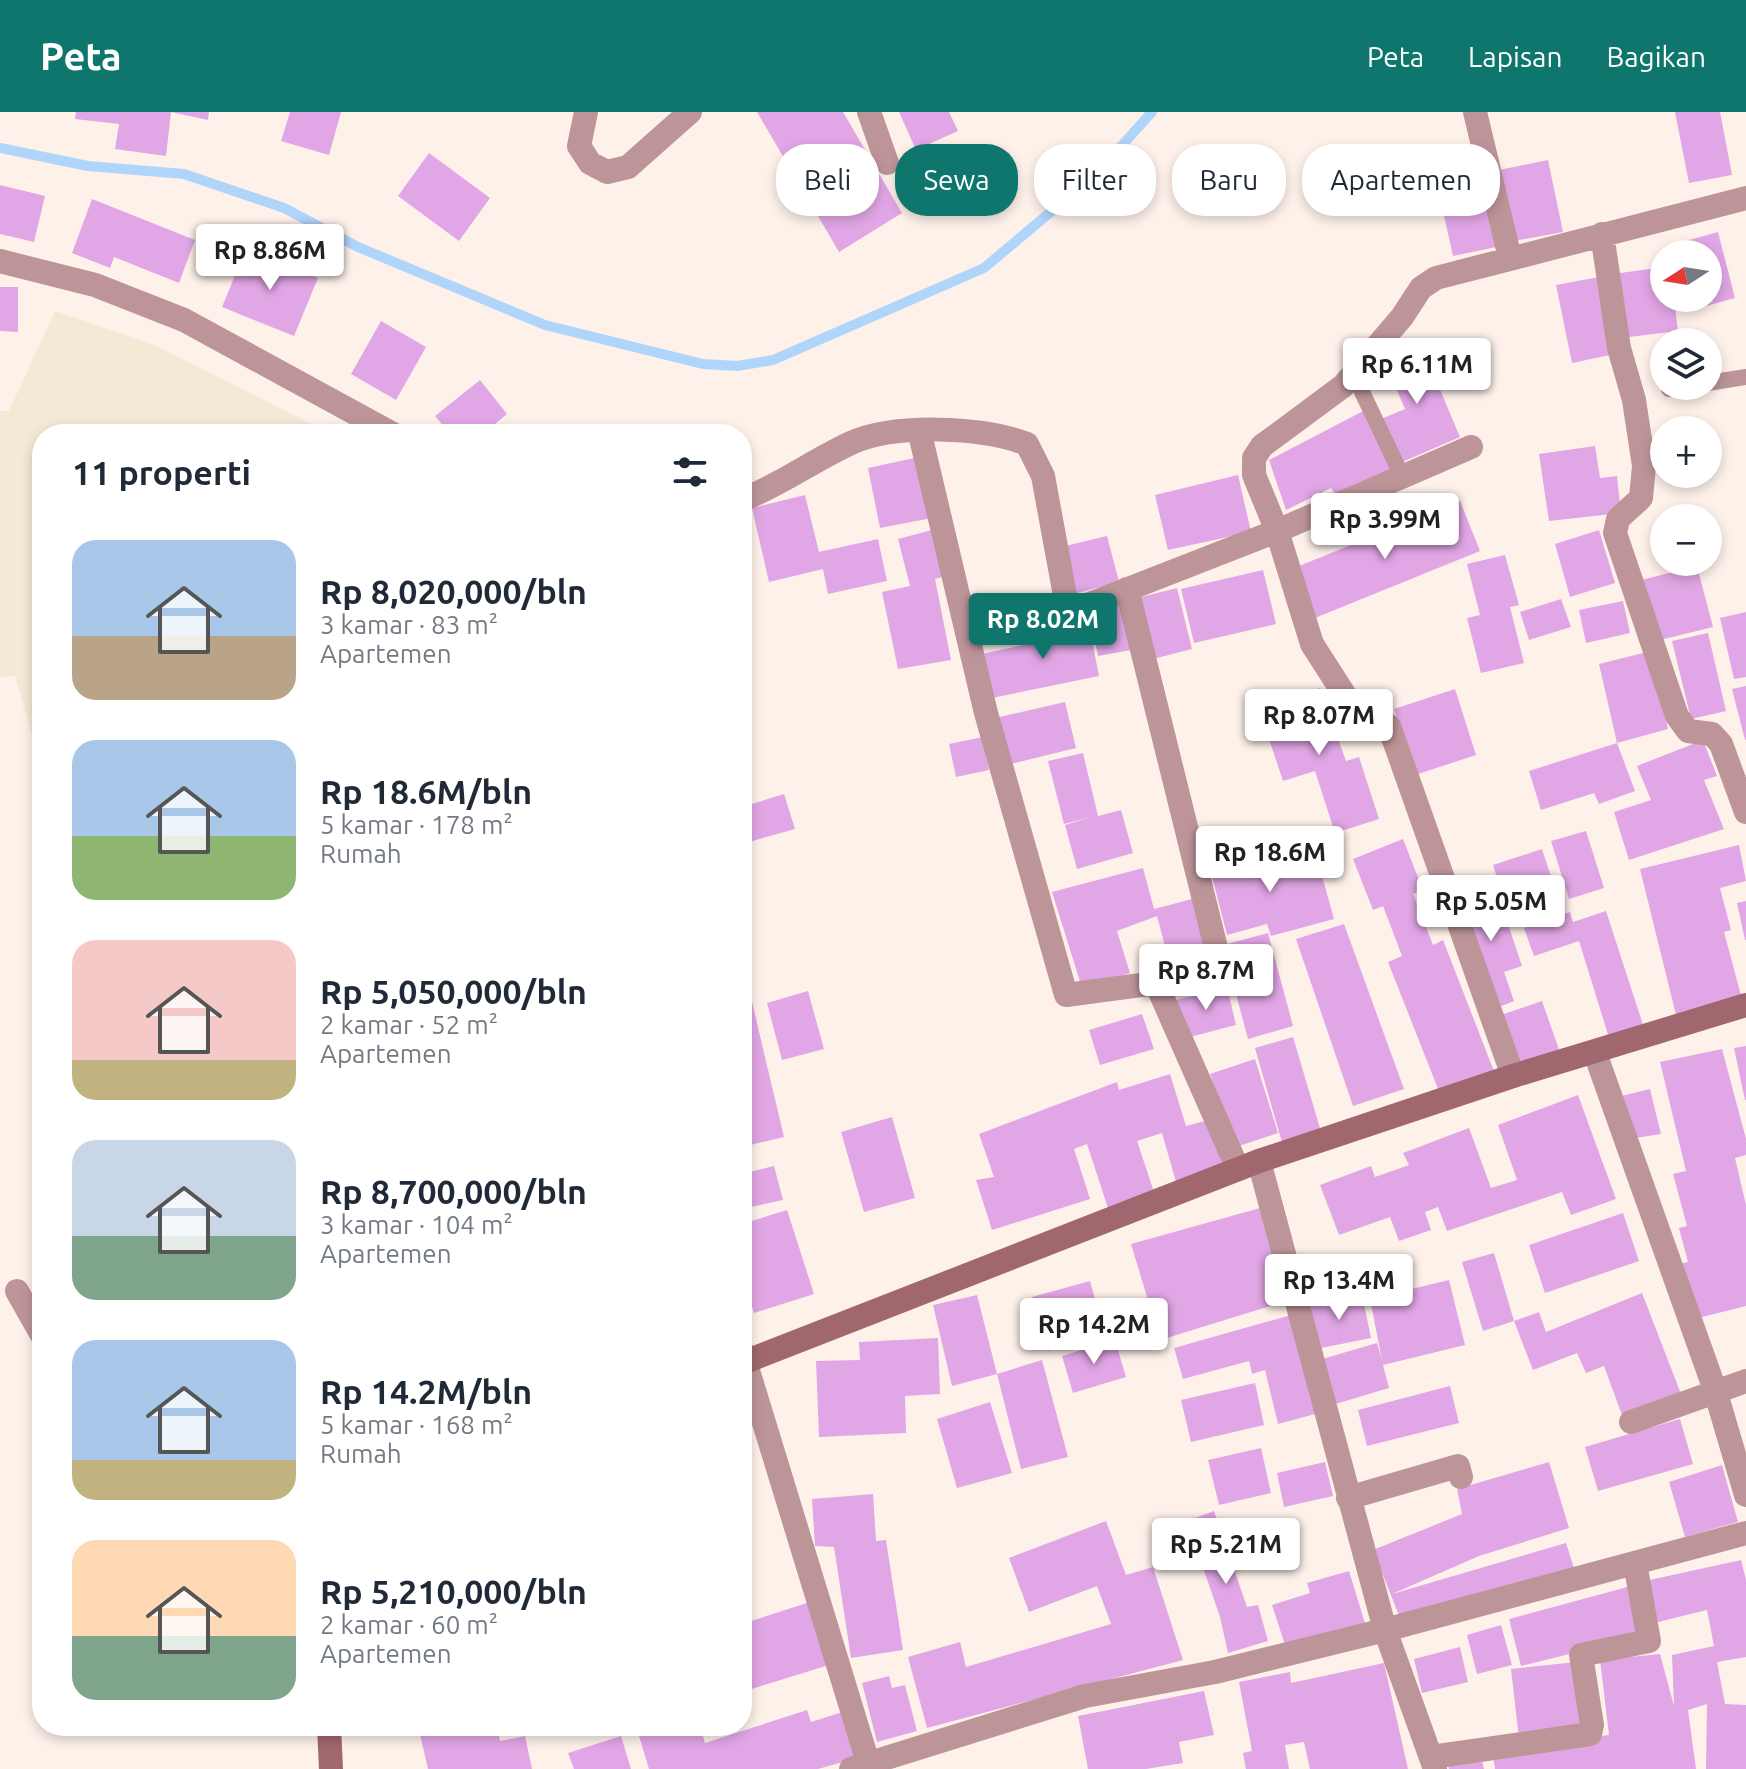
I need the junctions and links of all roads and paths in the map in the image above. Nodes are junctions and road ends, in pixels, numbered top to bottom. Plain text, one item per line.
1 (586, 112) edge
2 (690, 112) edge
3 (869, 112) edge
4 (1475, 112) edge
5 (887, 163) dead end
6 (1746, 198) edge
7 (1602, 234) junction
8 (1510, 258) junction
9 (0, 261) edge
10 (1353, 373) junction
11 (1746, 377) edge
12 (1722, 381) edge
13 (375, 424) edge
14 (919, 430) junction
15 (1471, 447) dead end
16 (1402, 476) junction
17 (752, 495) edge
18 (1277, 531) junction
19 (1127, 589) junction
20 (1746, 812) edge
21 (1156, 983) junction
22 (1746, 1005) edge
23 (1595, 1053) junction
24 (1513, 1076) junction
25 (1248, 1165) junction
26 (17, 1291) dead end
27 (32, 1317) edge
28 (752, 1355) edge
29 (1746, 1381) edge
30 (752, 1388) edge
31 (1715, 1390) junction
32 (1631, 1422) dead end
33 (1461, 1477) dead end
34 (1746, 1495) edge
35 (1348, 1498) junction
36 (1746, 1533) edge
37 (1635, 1563) junction
38 (1385, 1630) junction
39 (329, 1736) edge
40 (1433, 1763) edge
41 (864, 1767) edge
42 (331, 1769) edge

1 - 2 street
3 - 5 street
4 - 8 street
6 - 7 street
7 - 8 street
7 - 20 street
8 - 10 street
9 - 13 street
10 - 16 lane
10 - 18 street
11 - 12 lane
14 - 17 street
14 - 19 street
14 - 21 street
15 - 16 street
16 - 18 street
18 - 19 street
18 - 24 street
19 - 21 street
21 - 25 street
22 - 23 street
23 - 24 street
23 - 31 street
24 - 25 street
25 - 28 street
25 - 35 street
26 - 27 street
29 - 31 street
30 - 41 street
31 - 32 street
31 - 34 street
33 - 35 street
35 - 38 street
36 - 37 street
37 - 38 street
37 - 40 street
38 - 40 street
38 - 41 street
39 - 42 street

